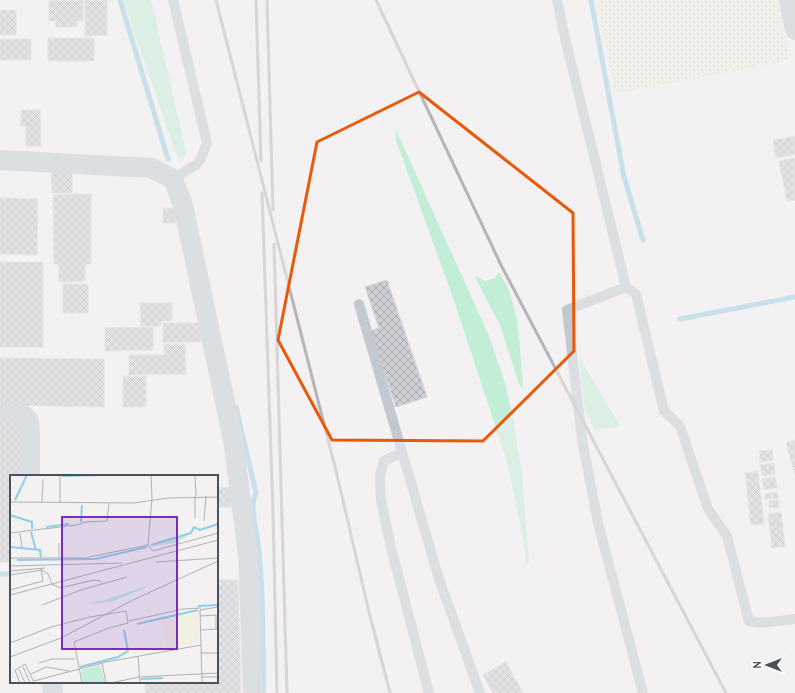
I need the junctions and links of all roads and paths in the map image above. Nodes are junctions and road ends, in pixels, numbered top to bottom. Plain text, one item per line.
1 (173, 0) edge
2 (557, 0) edge
3 (789, 0) edge
4 (795, 30) edge
5 (0, 160) edge
6 (172, 179) junction
7 (626, 287) junction
8 (359, 304) dead end
9 (0, 413) edge
10 (398, 455) junction
11 (30, 475) edge
12 (795, 619) edge
13 (51, 683) edge
14 (53, 693) edge
15 (253, 693) edge
16 (428, 693) edge
17 (480, 693) edge
18 (643, 693) edge

1 - 6 lane
2 - 7 lane
3 - 4 street
5 - 6 street
6 - 15 street
7 - 12 lane
7 - 18 lane
8 - 10 lane
9 - 11 street
10 - 16 lane
10 - 17 lane
13 - 14 street

